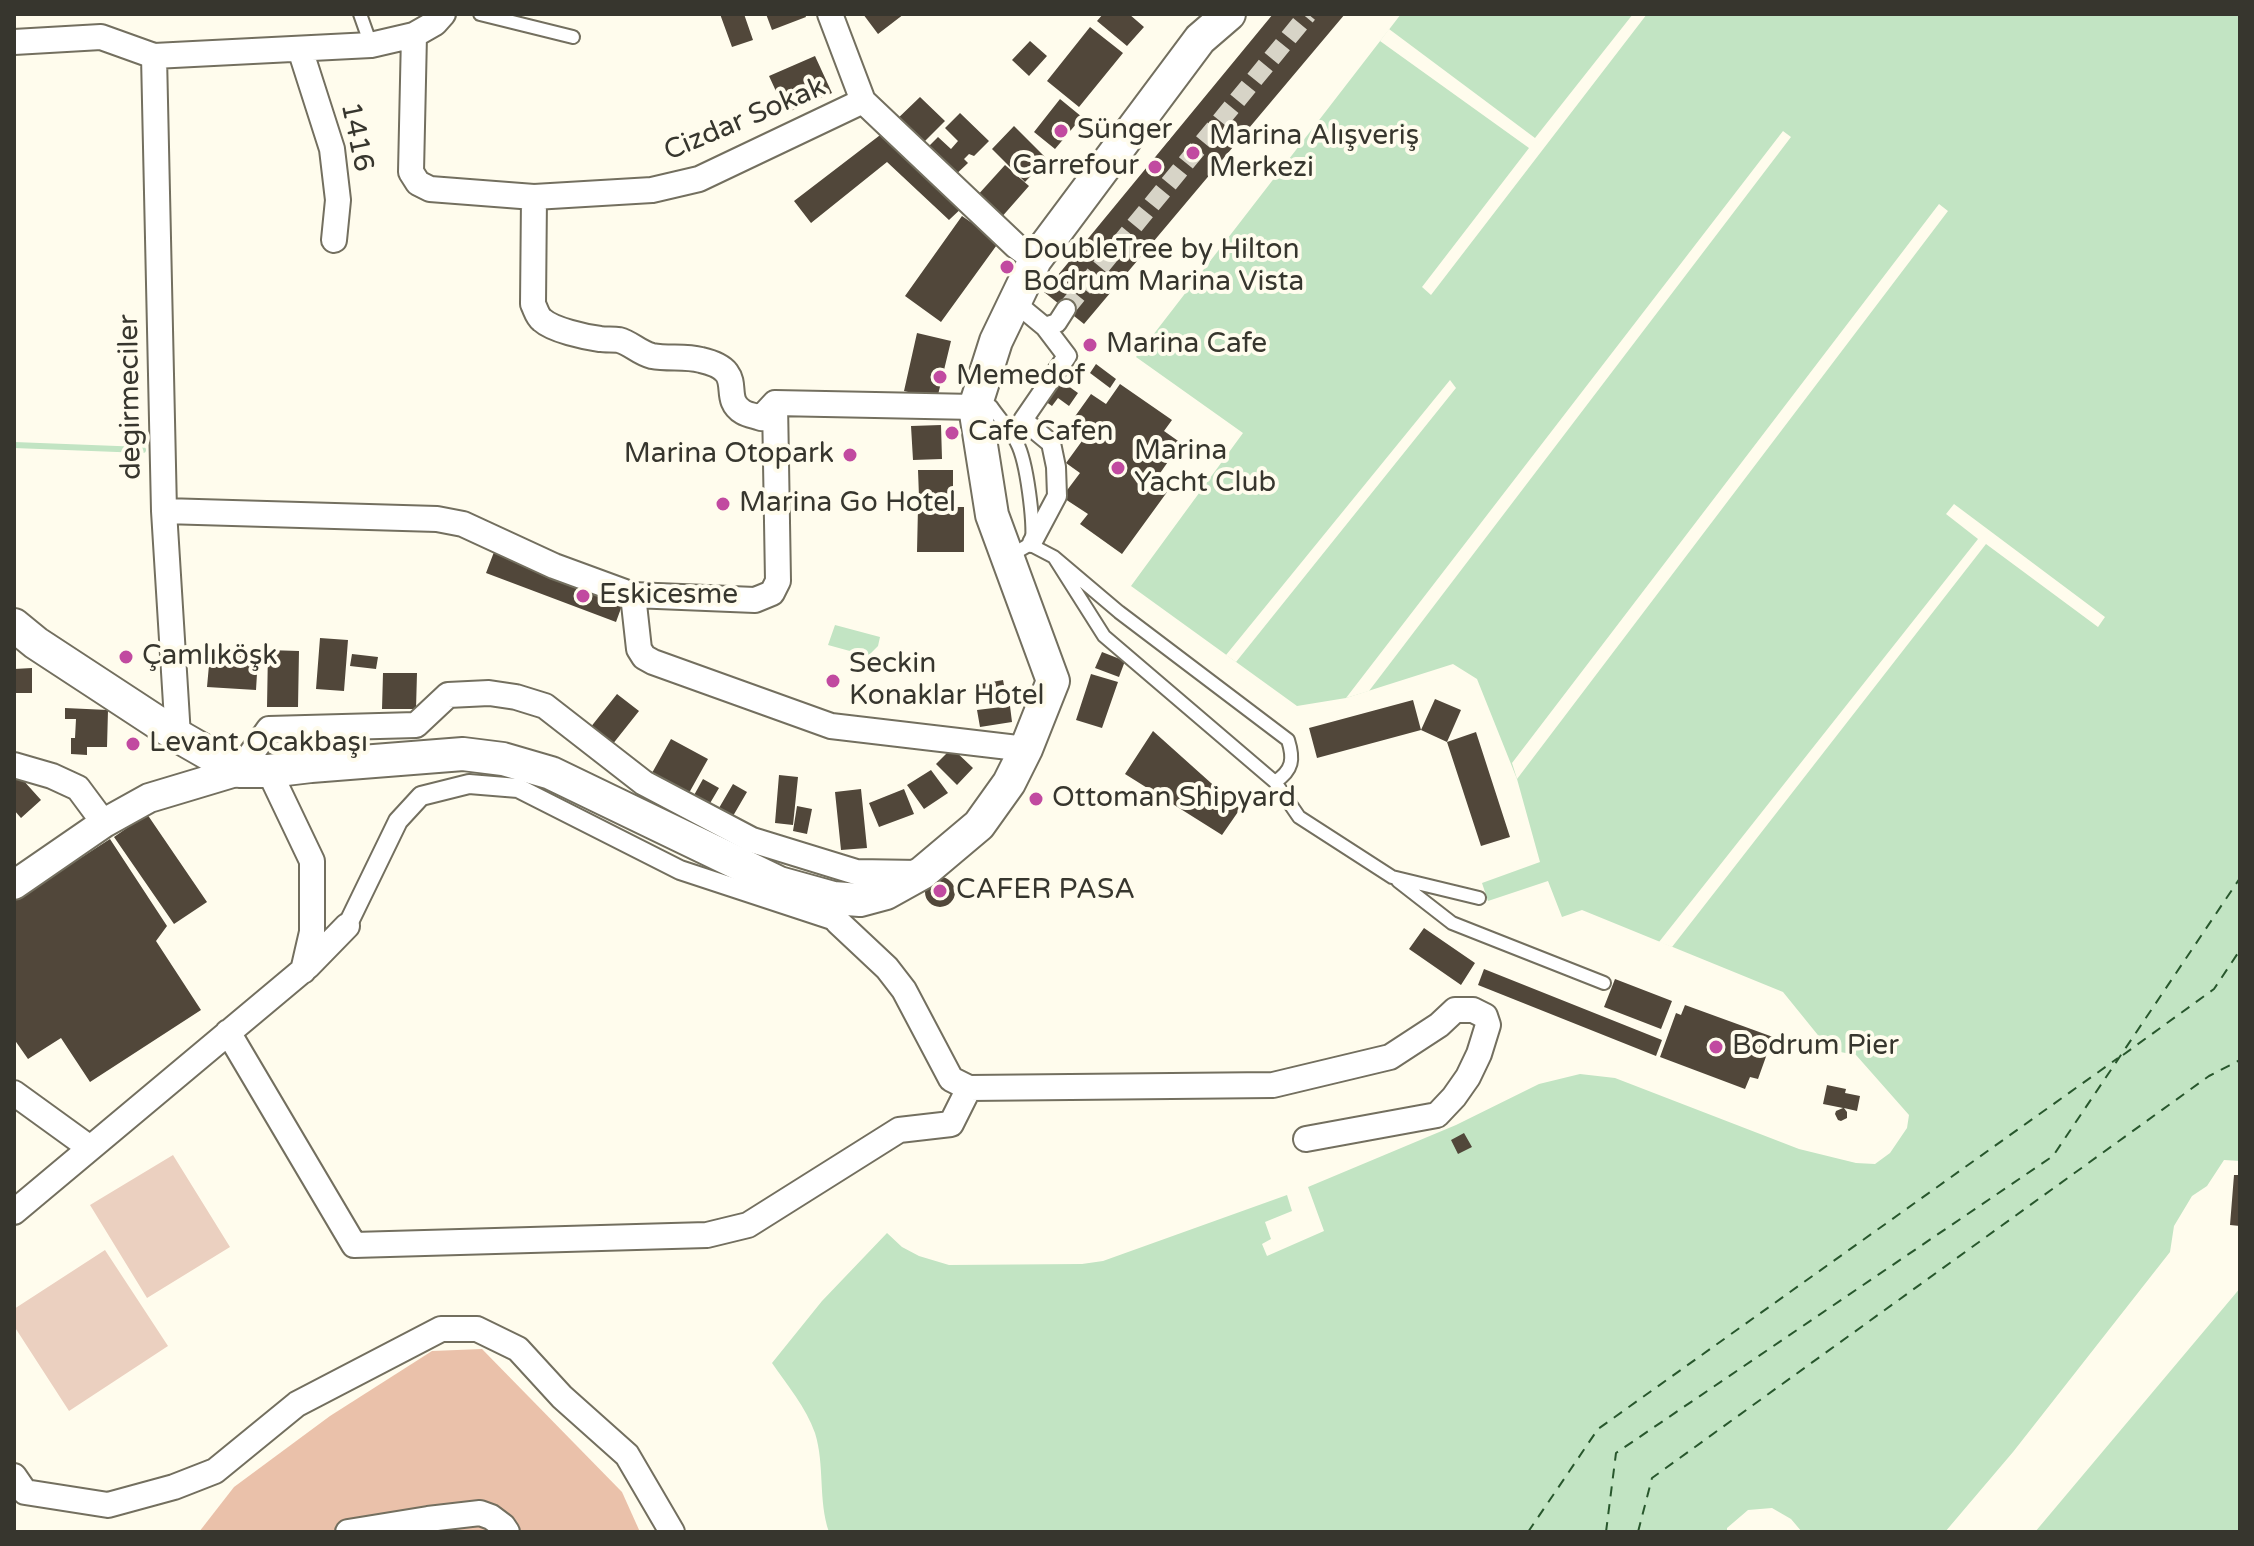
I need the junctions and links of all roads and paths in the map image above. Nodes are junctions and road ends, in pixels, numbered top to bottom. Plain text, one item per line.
1 (360, 14) edge
2 (443, 14) edge
3 (480, 14) edge
4 (830, 14) edge
5 (1229, 14) edge
6 (101, 25) edge
7 (414, 35) junction
8 (573, 37) dead end
9 (14, 42) edge
10 (371, 45) junction
11 (300, 49) junction
12 (154, 56) junction
13 (863, 101) junction
14 (534, 197) junction
15 (334, 240) dead end
16 (1035, 260) junction
17 (1022, 308) dead end
18 (1066, 309) tunnel mouth
19 (1045, 327) junction
20 (775, 403) junction
21 (976, 405) junction
22 (164, 511) junction
23 (1023, 548) junction
24 (1054, 557) junction
25 (633, 595) junction
26 (14, 625) edge
27 (178, 736) junction
28 (1026, 749) junction
29 (14, 765) edge
30 (254, 771) junction
31 (1275, 782) junction
32 (104, 823) junction
33 (922, 873) junction
34 (1392, 877) junction
35 (14, 885) edge
36 (1479, 898) dead end
37 (838, 922) joint
38 (347, 926) joint
39 (303, 971) junction
40 (1604, 983) dead end
41 (228, 1032) junction
42 (969, 1088) junction
43 (14, 1093) edge
44 (1306, 1139) dead end
45 (90, 1148) junction
46 (14, 1212) edge
47 (14, 1476) edge
48 (348, 1532) edge
49 (507, 1532) edge
50 (672, 1532) edge

1 - 10 lane
2 - 7 street
3 - 8 lane
4 - 13 street
5 - 16 main road
6 - 9 street
6 - 12 street
7 - 10 street
7 - 14 street, Cizdar Sokak
10 - 11 street
11 - 12 street
11 - 15 street, 1416
12 - 22 street, degirmeciler
13 - 14 street, Cizdar Sokak
13 - 16 street
14 - 20 street
16 - 21 main road
17 - 19 street
18 - 19 street
19 - 23 street
20 - 21 street
20 - 25 street
21 - 23 main road
22 - 25 street
22 - 27 street, degirmeciler
23 - 24 lane
23 - 28 main road
24 - 31 lane
24 - 31 lane
25 - 28 street
26 - 27 main road
27 - 30 main road
28 - 33 main road
29 - 32 street
30 - 32 street
30 - 33 main road
30 - 33 street
30 - 39 street
31 - 34 lane
32 - 35 street
34 - 36 lane
34 - 40 lane
37 - 38 street
37 - 42 street
38 - 39 street
39 - 41 street
41 - 42 street
41 - 45 street
42 - 44 street
43 - 45 street
45 - 46 street
47 - 50 street
48 - 49 street

